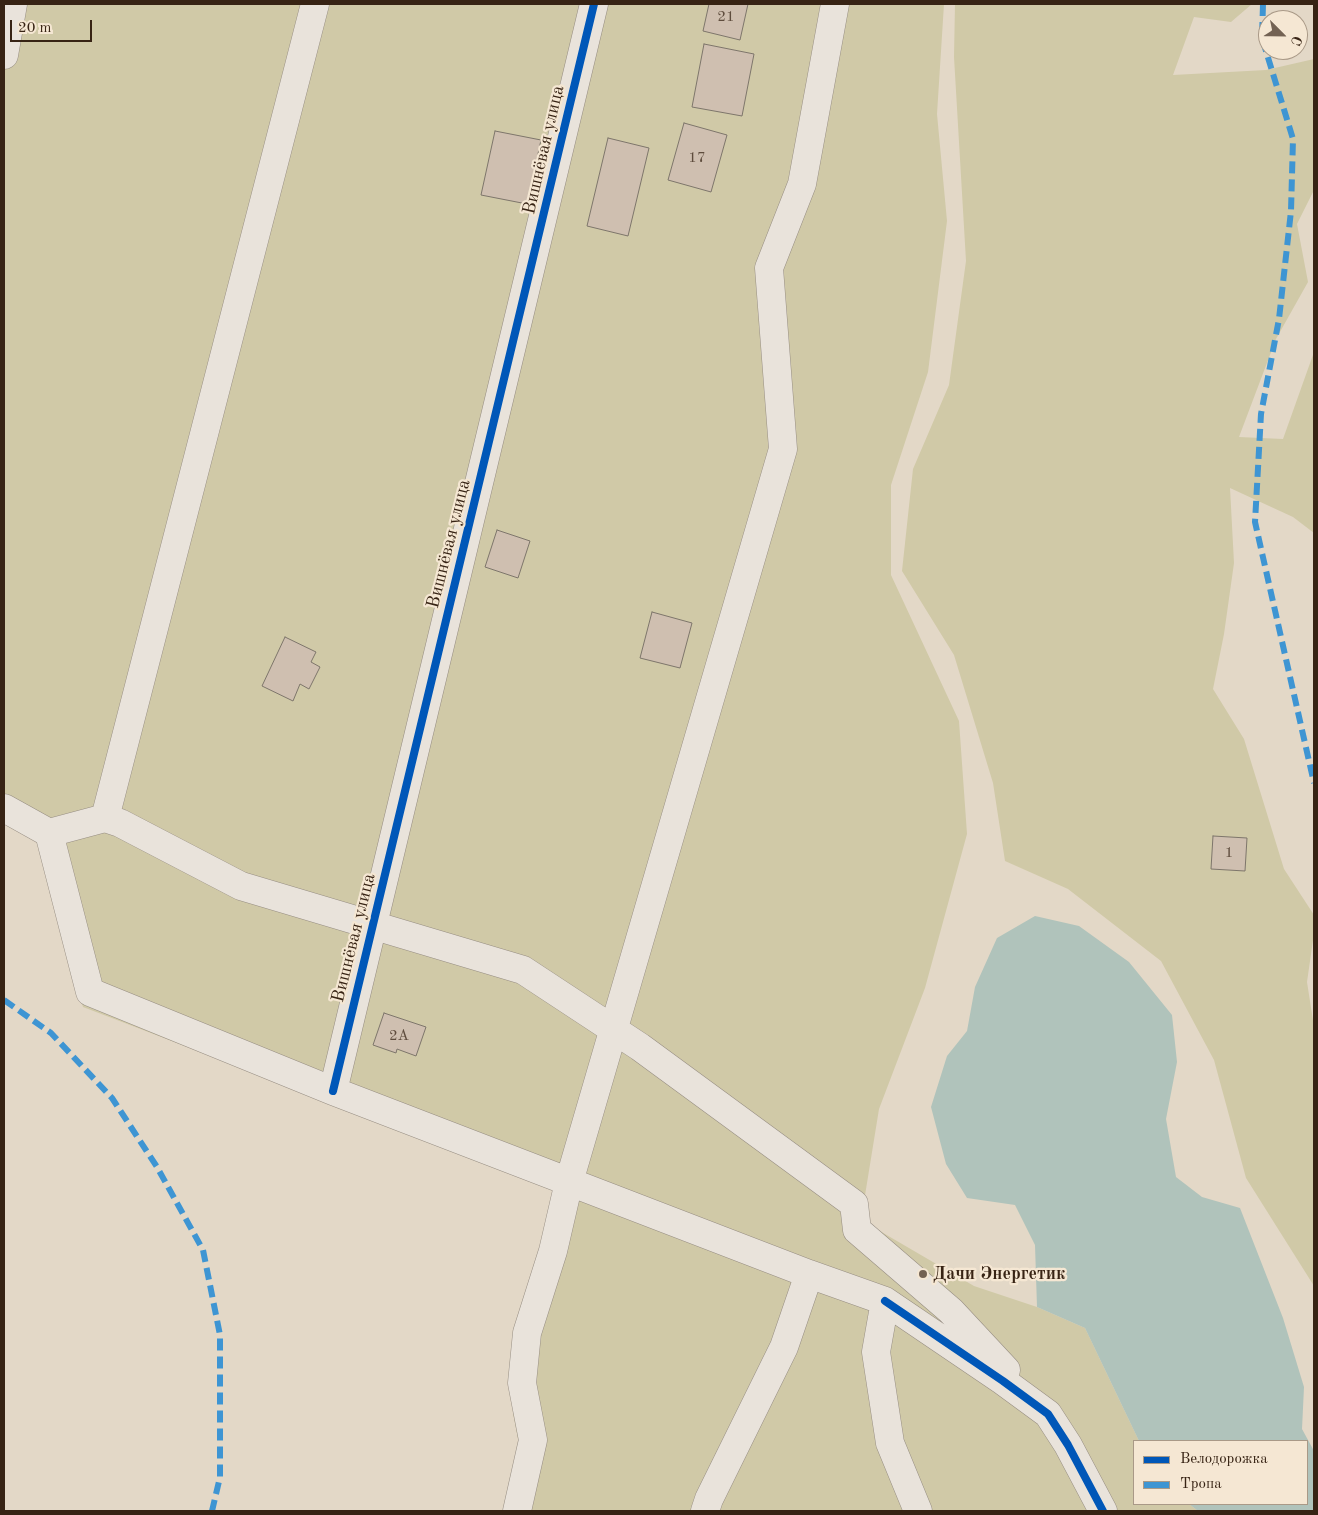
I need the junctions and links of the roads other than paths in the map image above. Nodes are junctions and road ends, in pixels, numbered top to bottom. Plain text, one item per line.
1 (13, 4) edge
2 (315, 4) edge
3 (594, 4) edge
4 (835, 4) edge
5 (4, 47) edge
6 (4, 808) edge
7 (105, 818) junction
8 (49, 833) junction
9 (372, 927) junction
10 (613, 1029) junction
11 (333, 1091) junction
12 (569, 1182) junction
13 (809, 1274) junction
14 (885, 1302) junction
15 (1048, 1414) junction
16 (517, 1511) edge
17 (705, 1511) edge
18 (918, 1511) edge
19 (1103, 1511) edge

1 - 5 street
2 - 7 street
3 - 9 street, Вишнёвая улица
4 - 10 street
6 - 8 street
7 - 8 street
7 - 9 street
8 - 11 street
9 - 10 street
9 - 11 street, Вишнёвая улица
10 - 12 street
10 - 15 street
11 - 12 street
12 - 13 street
12 - 16 street
13 - 14 street
13 - 17 street
14 - 15 street
14 - 18 street
15 - 19 street

